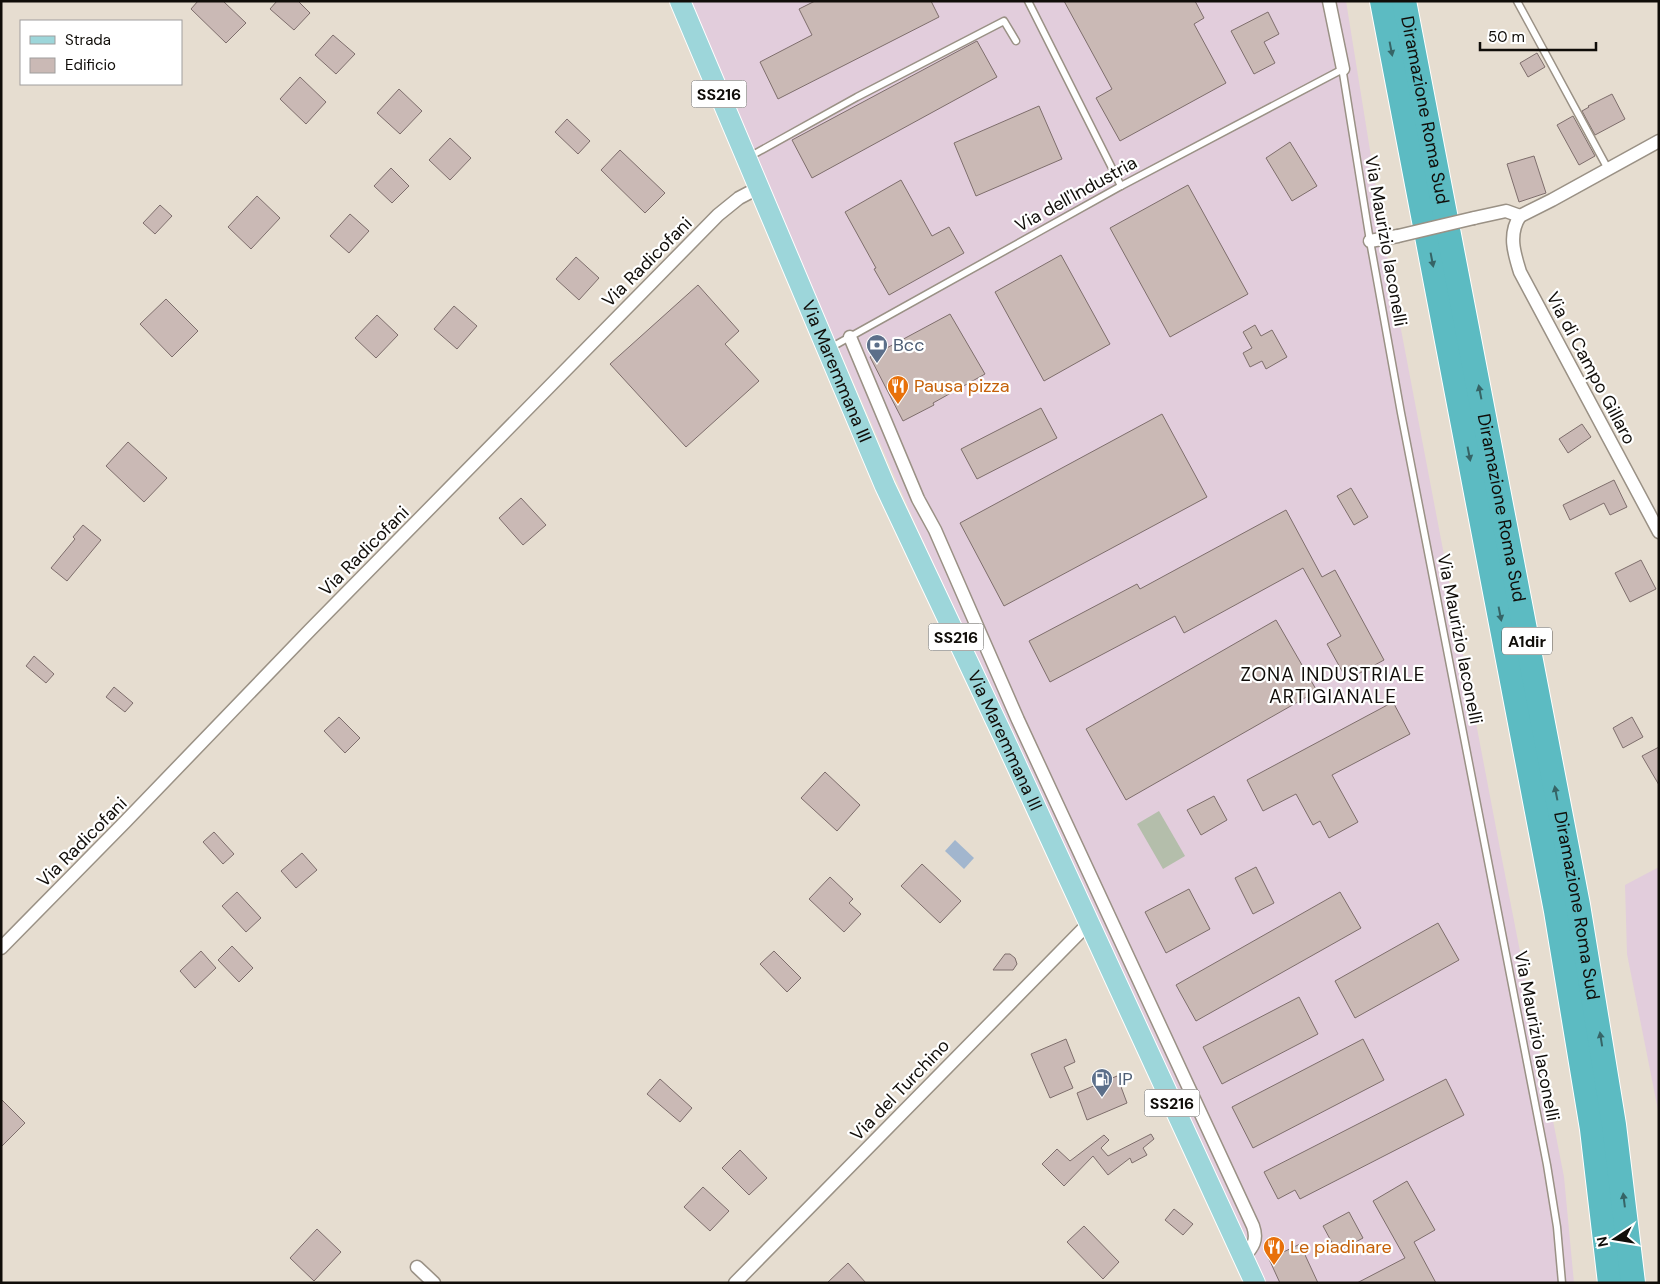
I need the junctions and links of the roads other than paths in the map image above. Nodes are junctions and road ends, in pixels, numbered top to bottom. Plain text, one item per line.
1 (680, 1) edge
2 (1028, 1) edge
3 (1325, 1) edge
4 (1329, 1) edge
5 (1382, 1) edge
6 (1404, 1) edge
7 (1517, 1) edge
8 (1016, 41) dead end
9 (1342, 69) junction
10 (1659, 141) edge
11 (746, 159) junction
12 (1608, 169) junction
13 (1121, 186) junction
14 (758, 188) junction
15 (1520, 216) junction
16 (1370, 241) junction
17 (850, 337) junction
18 (826, 350) junction
19 (1659, 532) edge
20 (1089, 923) junction
21 (1, 948) edge
22 (1243, 1258) junction
23 (417, 1267) dead end
24 (434, 1283) edge
25 (735, 1283) edge
26 (1254, 1283) edge
27 (1562, 1283) edge
28 (1610, 1283) edge
29 (1633, 1283) edge

1 - 11 main road, Via Maremmana III / SS216
2 - 13 lane
3 - 9 lane, Via Maurizio Iaconelli
4 - 9 street
5 -> 28 highway, Diramazione Roma Sud / A1dir
29 -> 6 highway, Diramazione Roma Sud / A1dir
7 - 12 lane
8 - 11 lane
9 - 13 lane, Via dell'Industria
9 - 16 lane, Via Maurizio Iaconelli
10 - 12 street
11 - 14 main road, Via Maremmana III / SS216
12 - 15 street
13 - 17 lane, Via dell'Industria
14 - 18 main road, Via Maremmana III / SS216
14 - 21 street, Via Radicofani
15 - 16 street, bridge
15 - 19 street, Via di Campo Gillaro
16 - 27 lane, Via Maurizio Iaconelli
17 - 18 lane, Via dell'Industria
17 - 22 street
18 - 20 main road, Via Maremmana III / SS216
20 - 22 main road, Via Maremmana III / SS216
20 - 25 street, Via del Turchino
22 - 26 main road, Via Maremmana III / SS216
23 - 24 street

